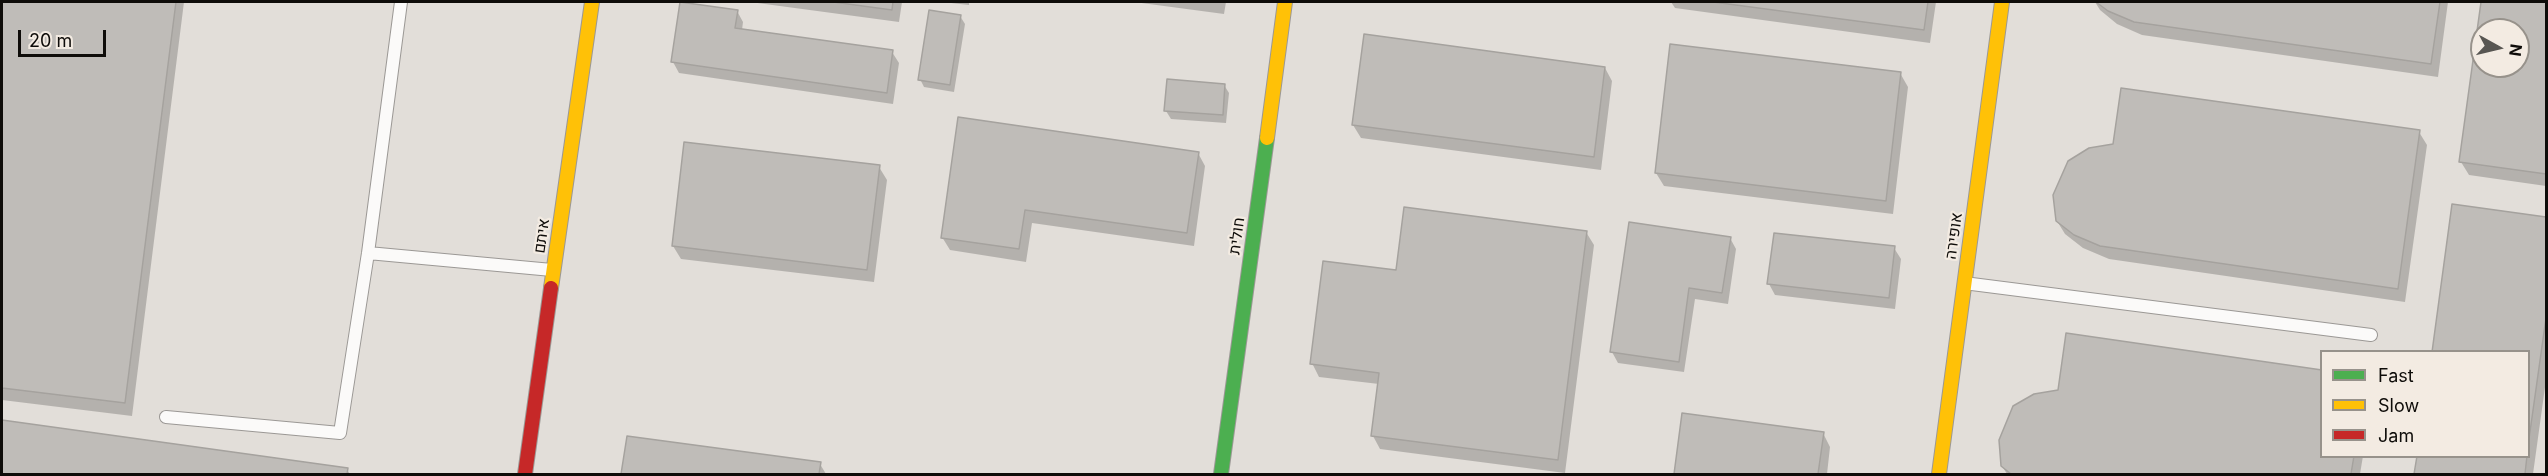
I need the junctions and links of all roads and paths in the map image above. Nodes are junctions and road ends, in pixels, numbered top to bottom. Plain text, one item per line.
1 (401, 2) edge
2 (592, 2) edge
3 (1285, 2) edge
4 (2002, 2) edge
5 (368, 253) junction
6 (554, 270) junction
7 (1964, 283) junction
8 (2371, 335) dead end
9 (166, 417) dead end
10 (525, 474) edge
11 (1221, 474) edge
12 (1938, 474) edge

1 - 5 lane
2 - 6 street, איתם
3 - 11 street, חולית
4 - 7 street, אופירה
5 - 6 lane
5 - 9 lane
6 - 10 street, איתם
7 - 8 lane
7 - 12 street, אופירה

